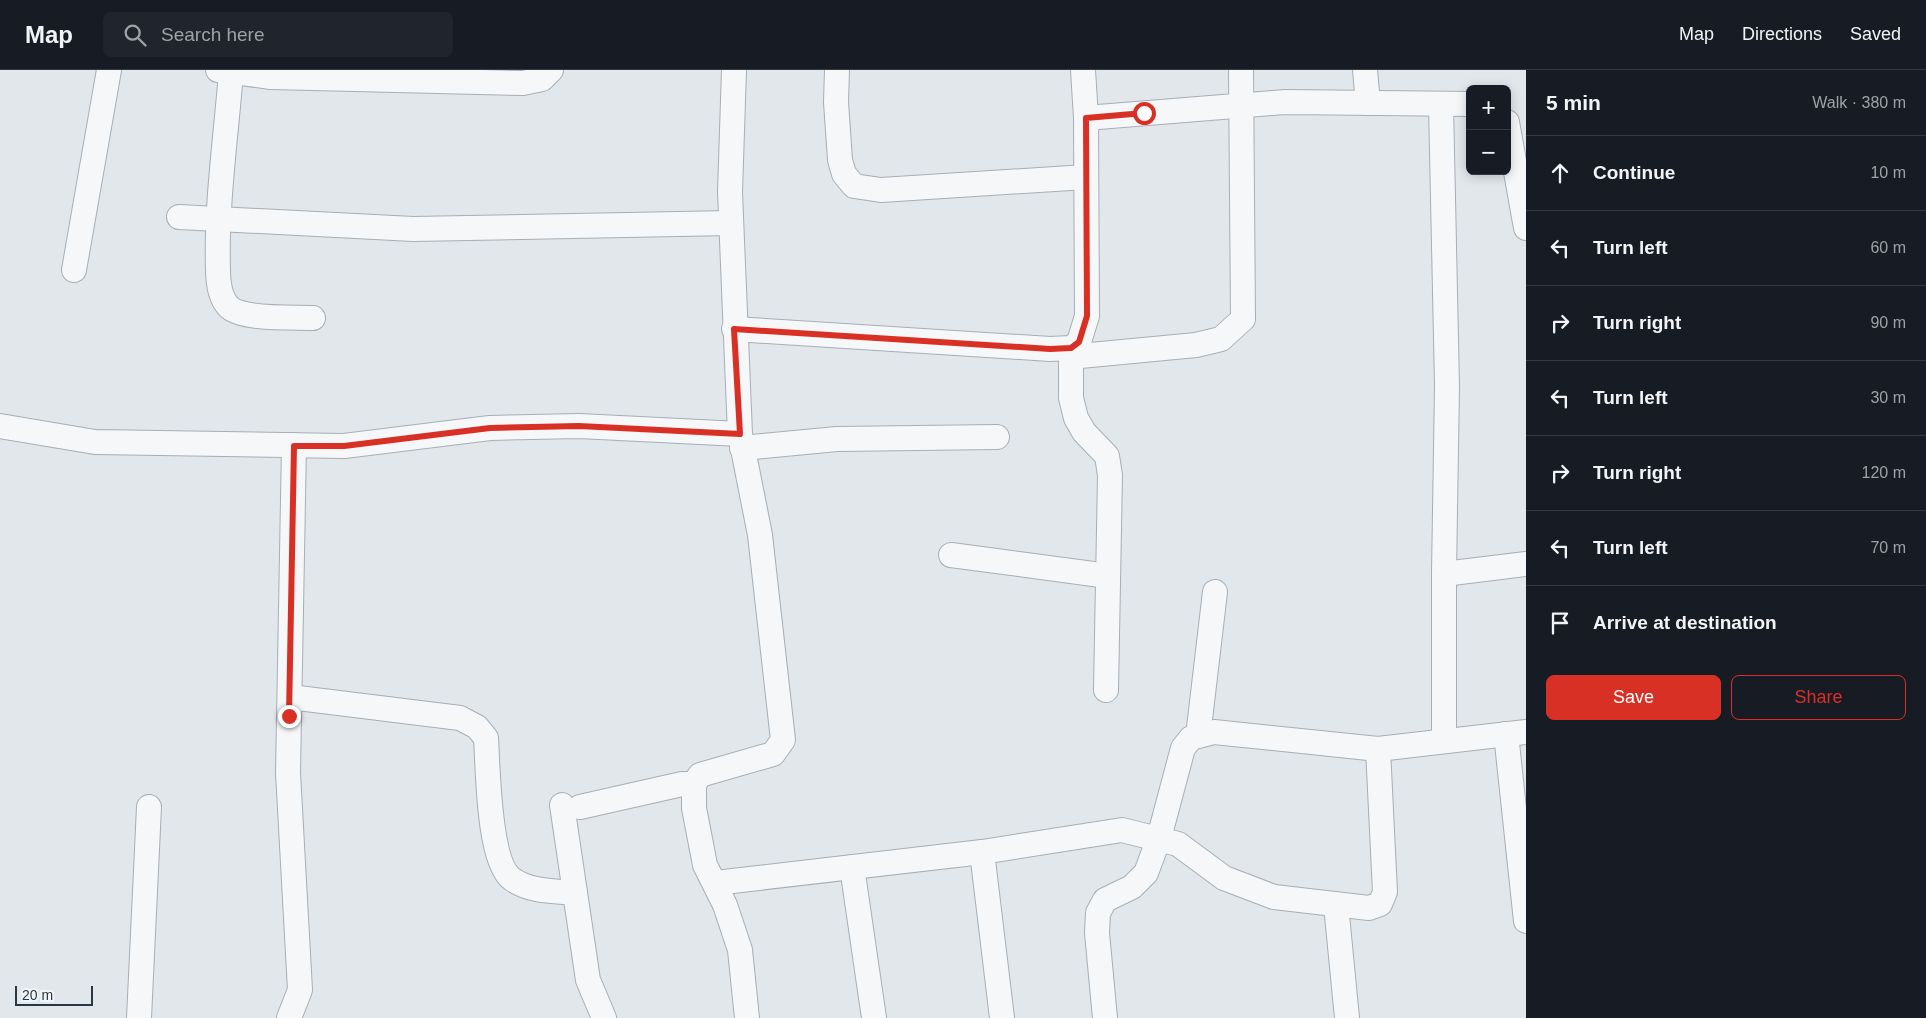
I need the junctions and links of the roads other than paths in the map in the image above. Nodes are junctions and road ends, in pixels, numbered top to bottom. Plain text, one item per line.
1 (109, 70) edge
2 (552, 70) edge
3 (734, 70) edge
4 (837, 70) edge
5 (1084, 70) edge
6 (1240, 70) edge
7 (1365, 70) edge
8 (224, 71) edge
9 (271, 73) edge
10 (1368, 103) junction
11 (1441, 104) junction
12 (1466, 104) edge
13 (1240, 106) junction
14 (1086, 118) junction
15 (1508, 130) edge
16 (1086, 177) junction
17 (179, 217) dead end
18 (219, 220) junction
19 (731, 223) junction
20 (1526, 228) edge
21 (74, 270) dead end
22 (313, 318) dead end
23 (734, 329) junction
24 (1071, 352) junction
25 (0, 426) edge
26 (997, 437) dead end
27 (741, 441) junction
28 (294, 446) junction
29 (951, 556) dead end
30 (1526, 564) edge
31 (1444, 574) junction
32 (1108, 576) junction
33 (1215, 592) dead end
34 (1106, 690) dead end
35 (290, 698) junction
36 (1516, 733) edge
37 (1198, 736) junction
38 (1444, 741) junction
39 (1378, 748) junction
40 (694, 784) junction
41 (149, 808) dead end
42 (1159, 838) junction
43 (982, 852) junction
44 (852, 867) junction
45 (715, 883) junction
46 (575, 893) junction
47 (1336, 905) junction
48 (1526, 921) edge
49 (139, 1018) edge
50 (289, 1018) edge
51 (604, 1018) edge
52 (747, 1018) edge
53 (874, 1018) edge
54 (1002, 1018) edge
55 (1106, 1018) edge
56 (1347, 1018) edge

1 - 21 street
2 - 9 street
3 - 19 street
4 - 16 street
5 - 14 street
6 - 13 street
7 - 10 street
8 - 9 street
8 - 18 street
10 - 11 street
10 - 13 street
11 - 12 street
11 - 31 street
13 - 14 street
13 - 24 street
14 - 16 street
15 - 20 street
16 - 24 street
17 - 18 street
18 - 19 street
18 - 22 street
19 - 23 street
23 - 24 street
23 - 27 street
24 - 32 street
25 - 28 street
26 - 27 street
27 - 28 street
27 - 40 street
28 - 35 street
29 - 32 street
30 - 31 street
31 - 38 street
32 - 34 street
33 - 37 street
35 - 46 street
35 - 50 street
36 - 38 street
36 - 48 street
37 - 39 street
37 - 42 street
38 - 39 street
39 - 47 street
40 - 45 street
40 - 46 street
41 - 49 street
42 - 43 street
42 - 47 street
42 - 55 street
43 - 44 street
43 - 54 street
44 - 45 street
44 - 53 street
45 - 52 street
46 - 51 street
47 - 56 street

